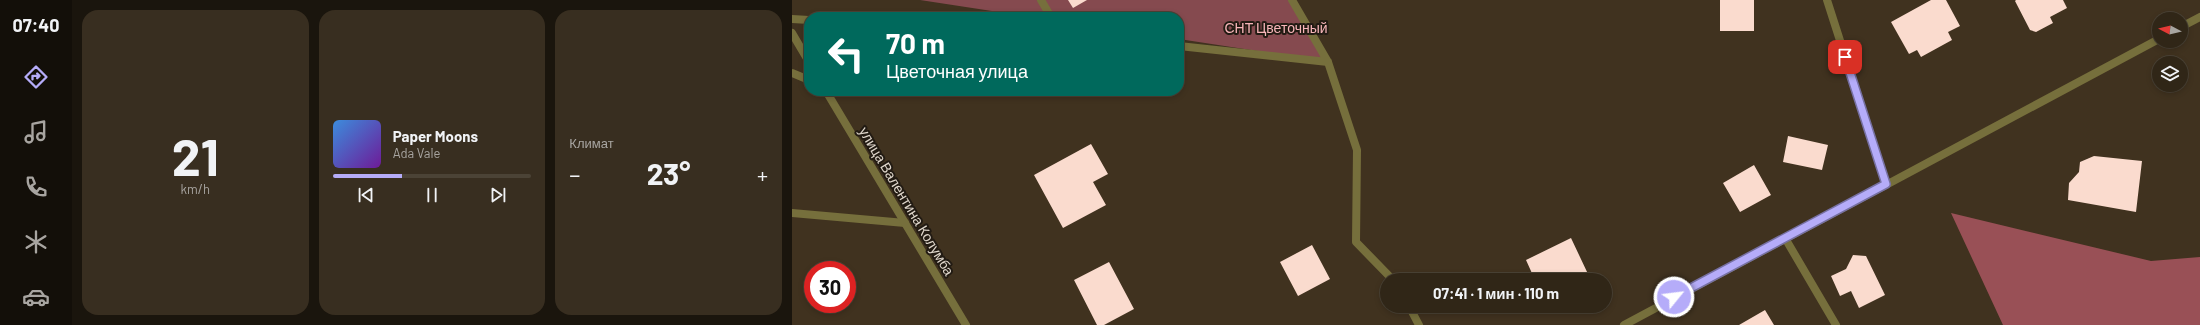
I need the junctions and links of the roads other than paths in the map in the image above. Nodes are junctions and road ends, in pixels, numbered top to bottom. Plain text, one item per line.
1 (1041, 0) edge
2 (1292, 0) edge
3 (1827, 0) edge
4 (1048, 12) edge
5 (2200, 17) edge
6 (792, 19) edge
7 (804, 20) edge
8 (2188, 23) edge
9 (792, 33) edge
10 (2152, 42) edge
11 (1184, 47) edge
12 (804, 53) edge
13 (1328, 62) junction
14 (792, 73) edge
15 (804, 78) edge
16 (829, 96) edge
17 (1886, 184) junction
18 (792, 213) edge
19 (905, 223) junction
20 (1785, 238) junction
21 (1386, 273) edge
22 (1413, 313) edge
23 (966, 325) edge
24 (1419, 325) edge
25 (1624, 325) edge
26 (1836, 325) edge

1 - 4 street
2 - 13 street
3 - 17 street
5 - 8 street
6 - 7 street
9 - 12 street
10 - 17 street
11 - 13 street
13 - 21 street
14 - 15 street
16 - 19 street, улица Валентина Колумба
17 - 20 street
18 - 19 street
19 - 23 street, улица Валентина Колумба
20 - 25 street
20 - 26 street
22 - 24 street

